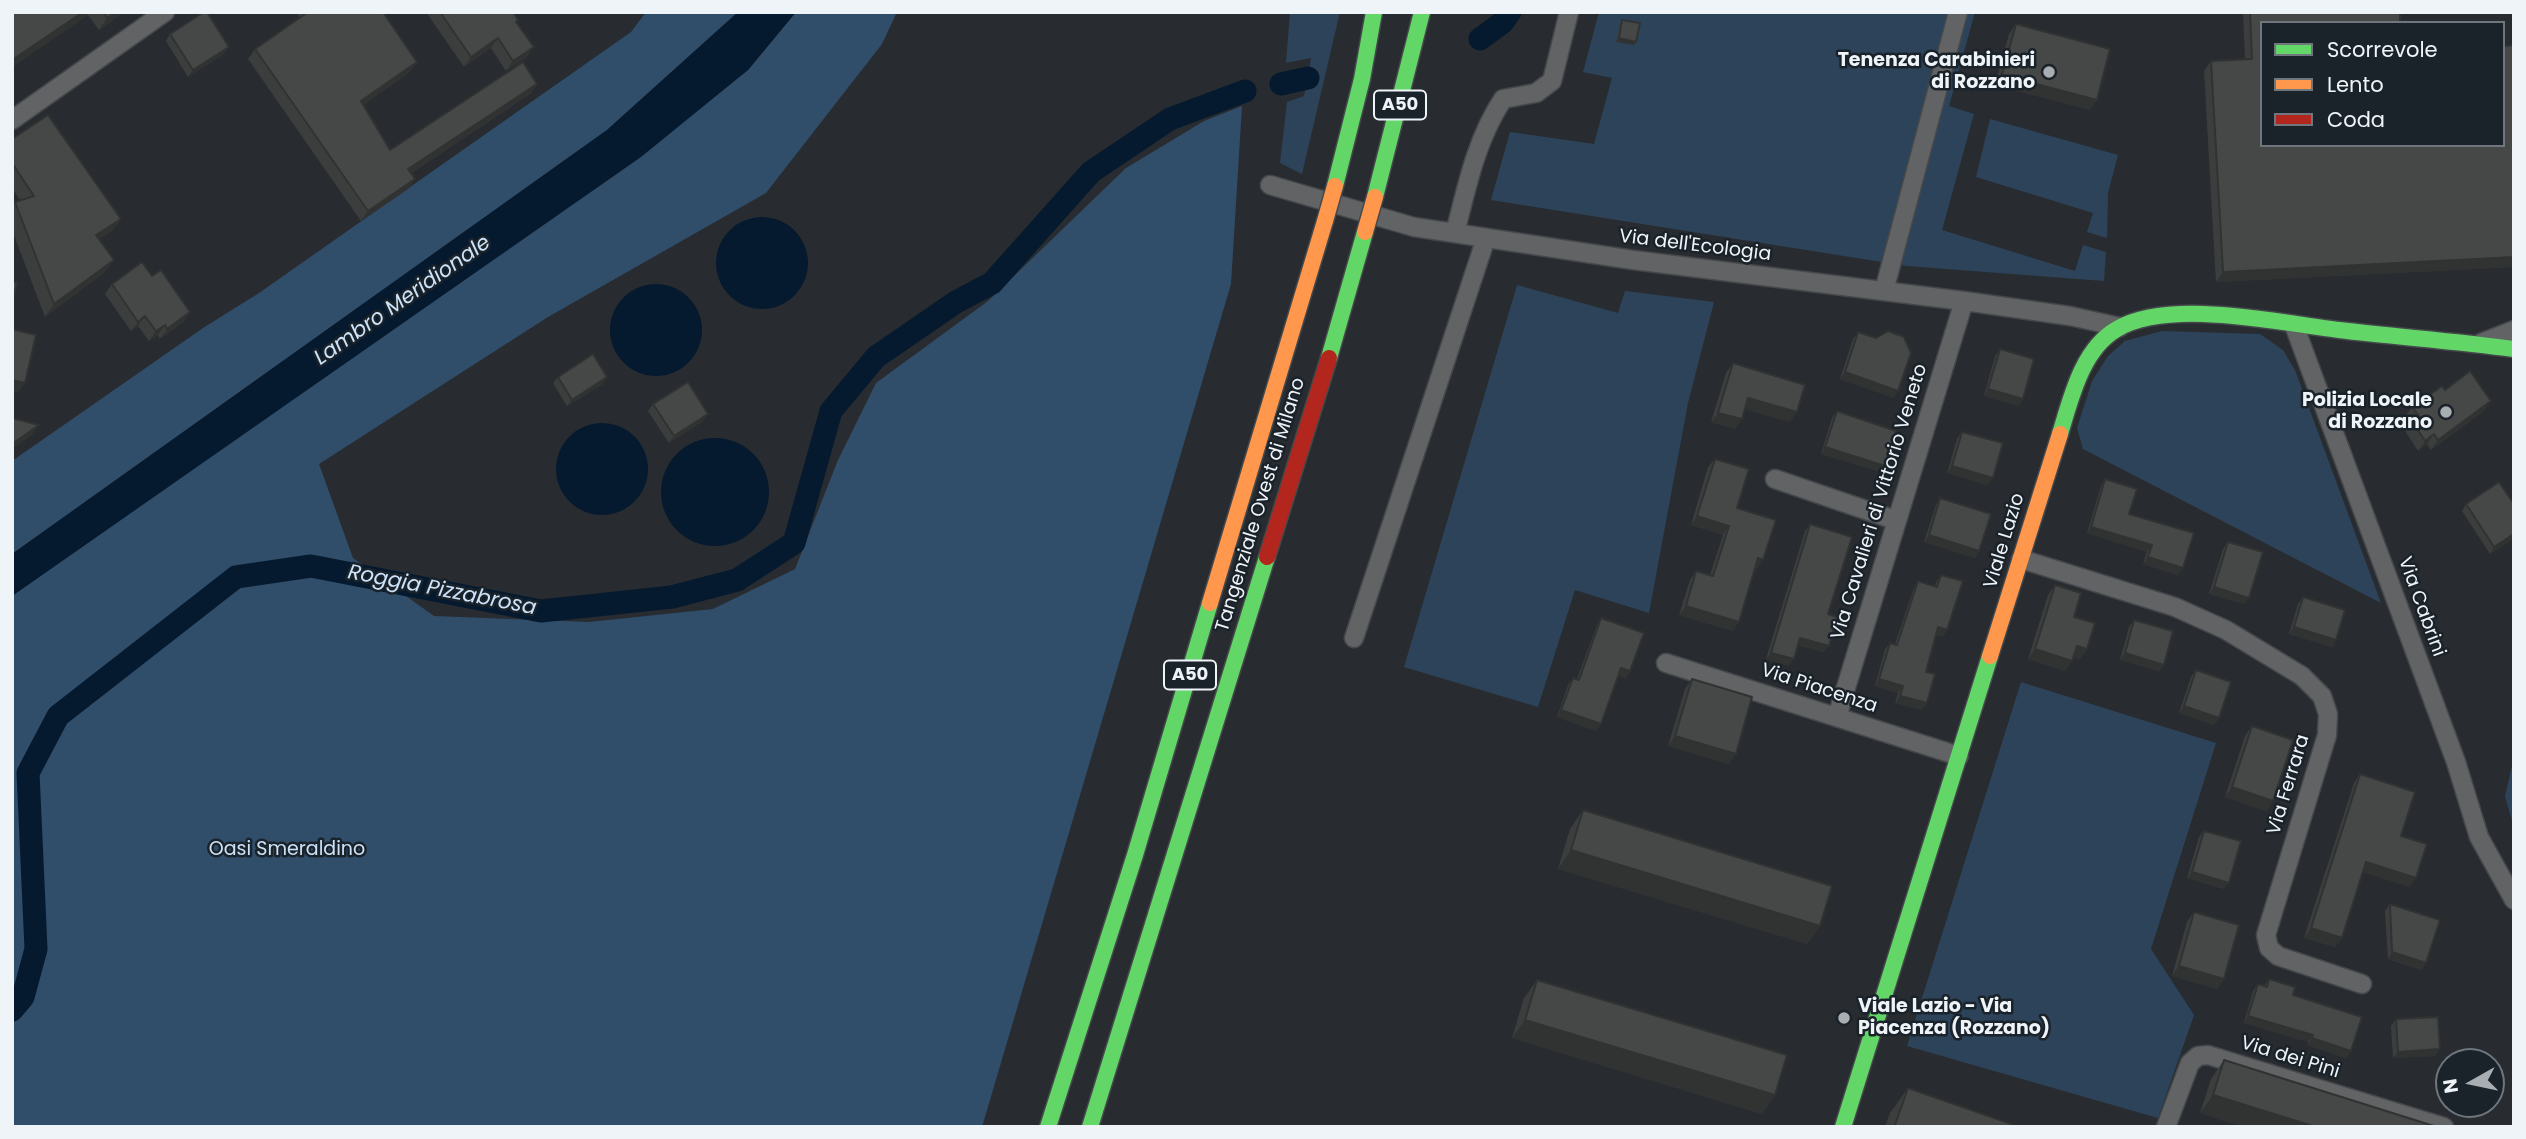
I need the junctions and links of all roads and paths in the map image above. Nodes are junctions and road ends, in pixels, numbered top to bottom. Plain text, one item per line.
1 (165, 12) edge
2 (1374, 12) edge
3 (1422, 12) edge
4 (1569, 12) edge
5 (1958, 12) edge
6 (12, 120) edge
7 (1270, 185) dead end
8 (1455, 233) junction
9 (1486, 238) junction
10 (1884, 291) junction
11 (1964, 301) junction
12 (2294, 325) junction
13 (2120, 327) junction
14 (2514, 330) edge
15 (2480, 344) junction
16 (2514, 349) edge
17 (1775, 479) dead end
18 (1895, 520) junction
19 (2021, 559) junction
20 (1354, 638) dead end
21 (1666, 663) dead end
22 (1837, 716) junction
23 (1959, 756) junction
24 (2514, 900) edge
25 (2362, 984) dead end
26 (1048, 1127) edge
27 (1090, 1127) edge
28 (1843, 1127) edge
29 (2166, 1127) edge
30 (2444, 1127) edge

1 - 6 street
2 - 26 main road, Tangenziale Ovest di Milano / A50, bridge
3 - 27 main road, Tangenziale Ovest di Milano / A50, bridge
4 - 8 street
5 - 10 street
7 - 8 street, Via dell'Ecologia
8 - 9 street, Via dell'Ecologia
9 - 10 street, Via dell'Ecologia
9 - 20 street
10 - 11 street, Via dell'Ecologia
11 - 13 street, Via dell'Ecologia
11 - 18 street, Via Cavalieri di Vittorio Veneto
12 - 13 main road, Viale Lazio
12 - 15 main road, Viale Lazio
12 - 24 street, Via Cabrini
13 - 19 main road, Viale Lazio
14 - 15 street
15 - 16 main road, Viale Lazio
17 - 18 street
18 - 22 street, Via Cavalieri di Vittorio Veneto
19 - 23 main road, Viale Lazio
19 - 25 street, Via Ferrara
21 - 22 street, Via Piacenza
22 - 23 street, Via Piacenza
23 - 28 main road, Viale Lazio
29 - 30 street, Via dei Pini

